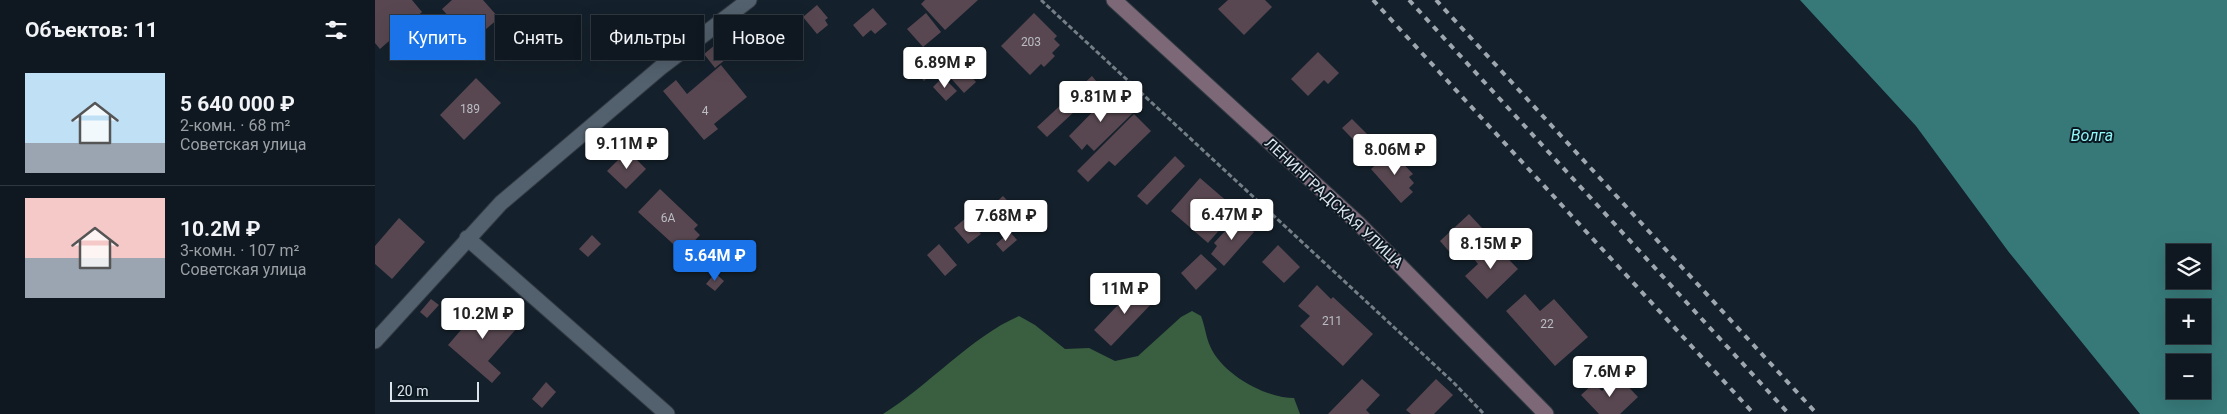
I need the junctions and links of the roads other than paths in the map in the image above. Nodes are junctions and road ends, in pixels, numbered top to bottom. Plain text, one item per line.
1 (749, 0) edge
2 (1114, 0) edge
3 (467, 238) junction
4 (375, 341) edge
5 (667, 414) edge
6 (1546, 414) edge

1 - 3 street
2 - 6 main road, ЛЕНИНГРАДСКАЯ УЛИЦА
3 - 4 street
3 - 5 street

